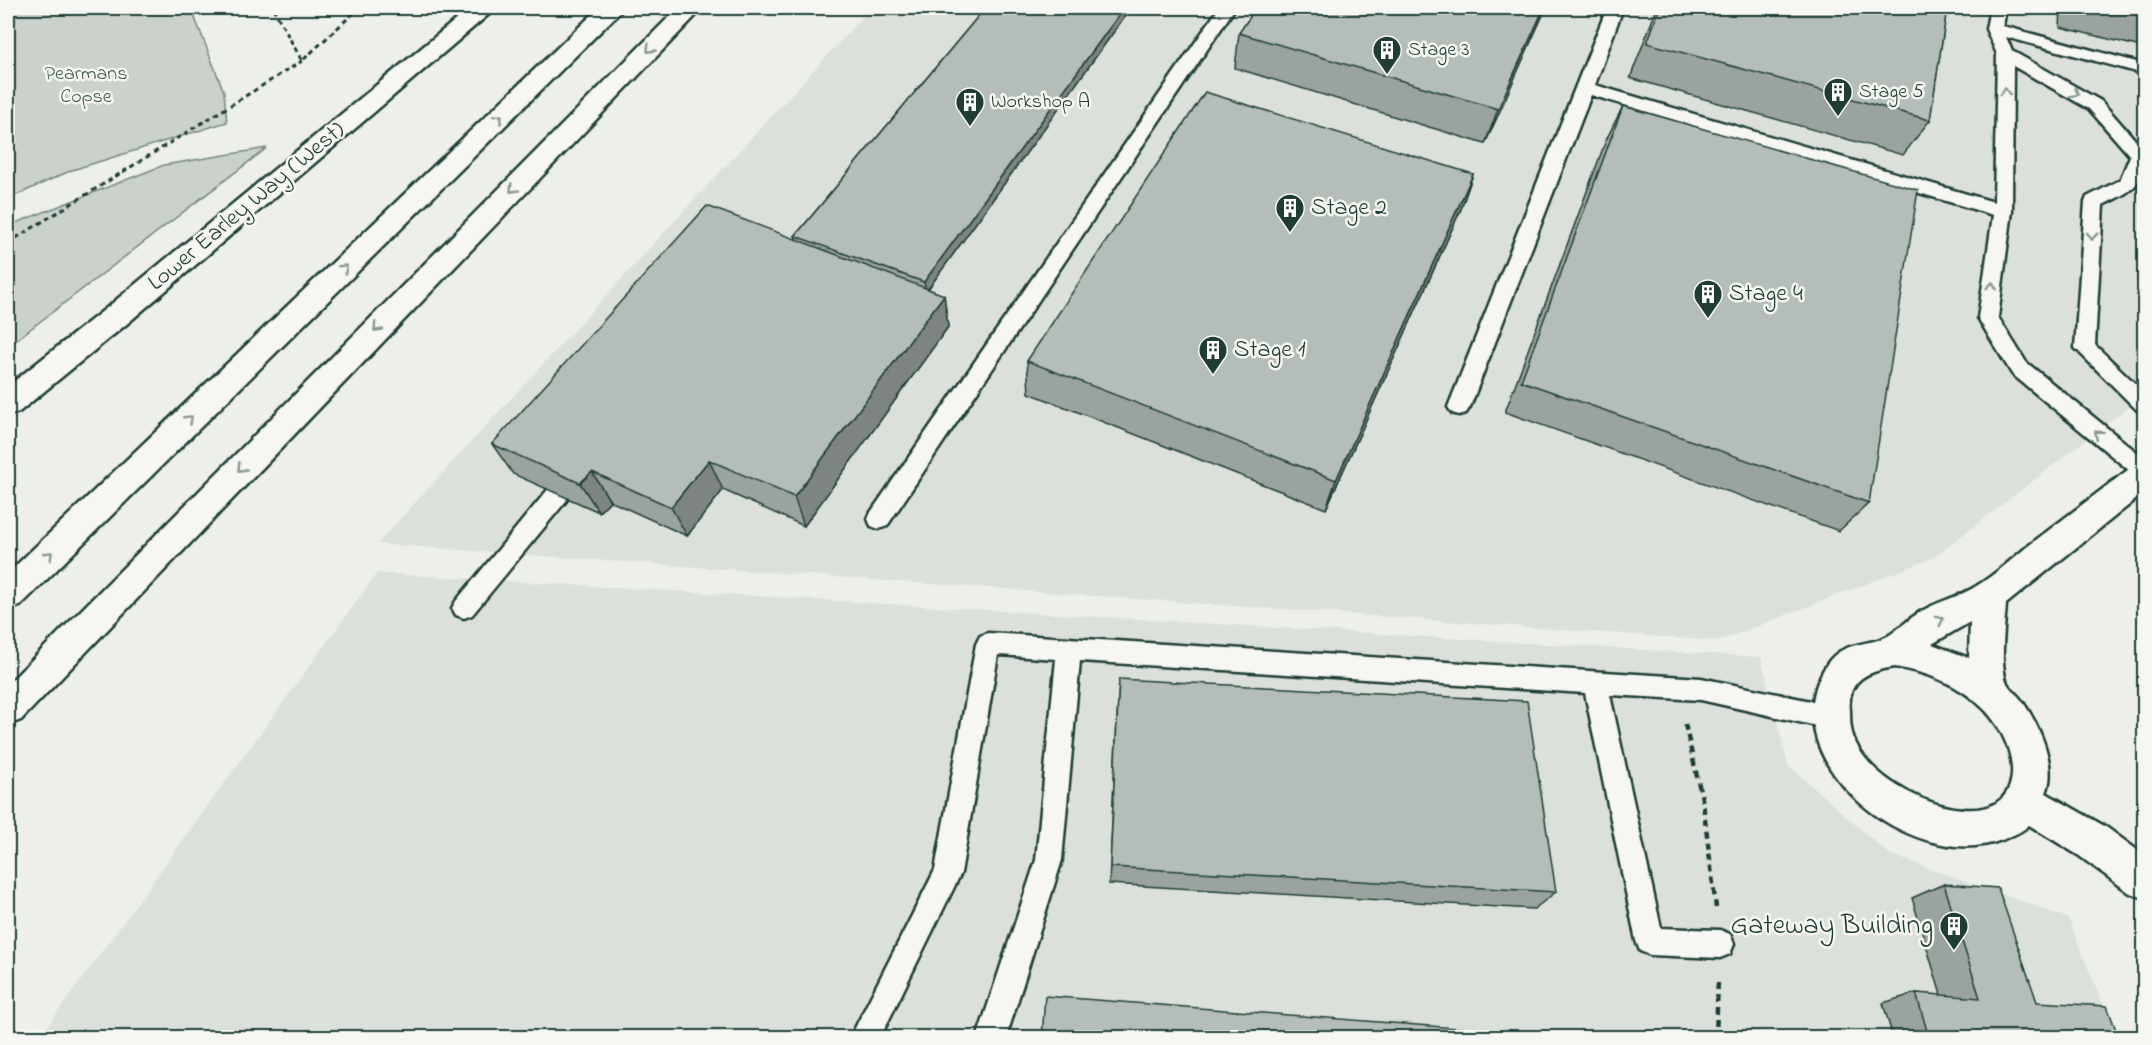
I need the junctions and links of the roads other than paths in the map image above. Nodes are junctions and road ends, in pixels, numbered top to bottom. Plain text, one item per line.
1 (484, 8) edge
2 (612, 8) edge
3 (691, 8) edge
4 (1227, 8) edge
5 (1616, 8) edge
6 (1998, 8) edge
7 (1994, 28) junction
8 (2005, 54) junction
9 (2145, 69) edge
10 (1585, 88) junction
11 (2142, 156) edge
12 (2003, 211) junction
13 (8, 403) edge
14 (2145, 404) edge
15 (1459, 407) dead end
16 (2145, 470) edge
17 (2145, 475) edge
18 (558, 495) edge
19 (879, 519) dead end
20 (8, 595) edge
21 (1989, 597) junction
22 (464, 608) dead end
23 (1070, 649) junction
24 (1895, 651) junction
25 (1594, 681) junction
26 (1990, 692) junction
27 (8, 708) edge
28 (1830, 717) junction
29 (2025, 801) junction
30 (2145, 879) edge
31 (1720, 944) road end
32 (864, 1038) edge
33 (991, 1038) edge

1 - 13 main road, Lower Earley Way (West)
20 -> 2 main road
3 -> 27 main road
4 - 19 lane
5 - 10 lane
6 - 7 lane
7 - 8 lane
7 - 9 lane
8 -> 11 lane
12 -> 8 lane
10 - 12 lane
10 - 15 lane
11 -> 14 lane
16 -> 12 lane
17 - 21 main road
18 - 22 lane
24 -> 21 main road
21 - 26 main road
23 - 25 lane
23 - 32 lane
23 - 33 lane
24 - 26 main road
24 - 28 main road
25 - 28 lane
25 - 31 lane
26 - 29 main road
28 - 29 main road
29 - 30 main road

